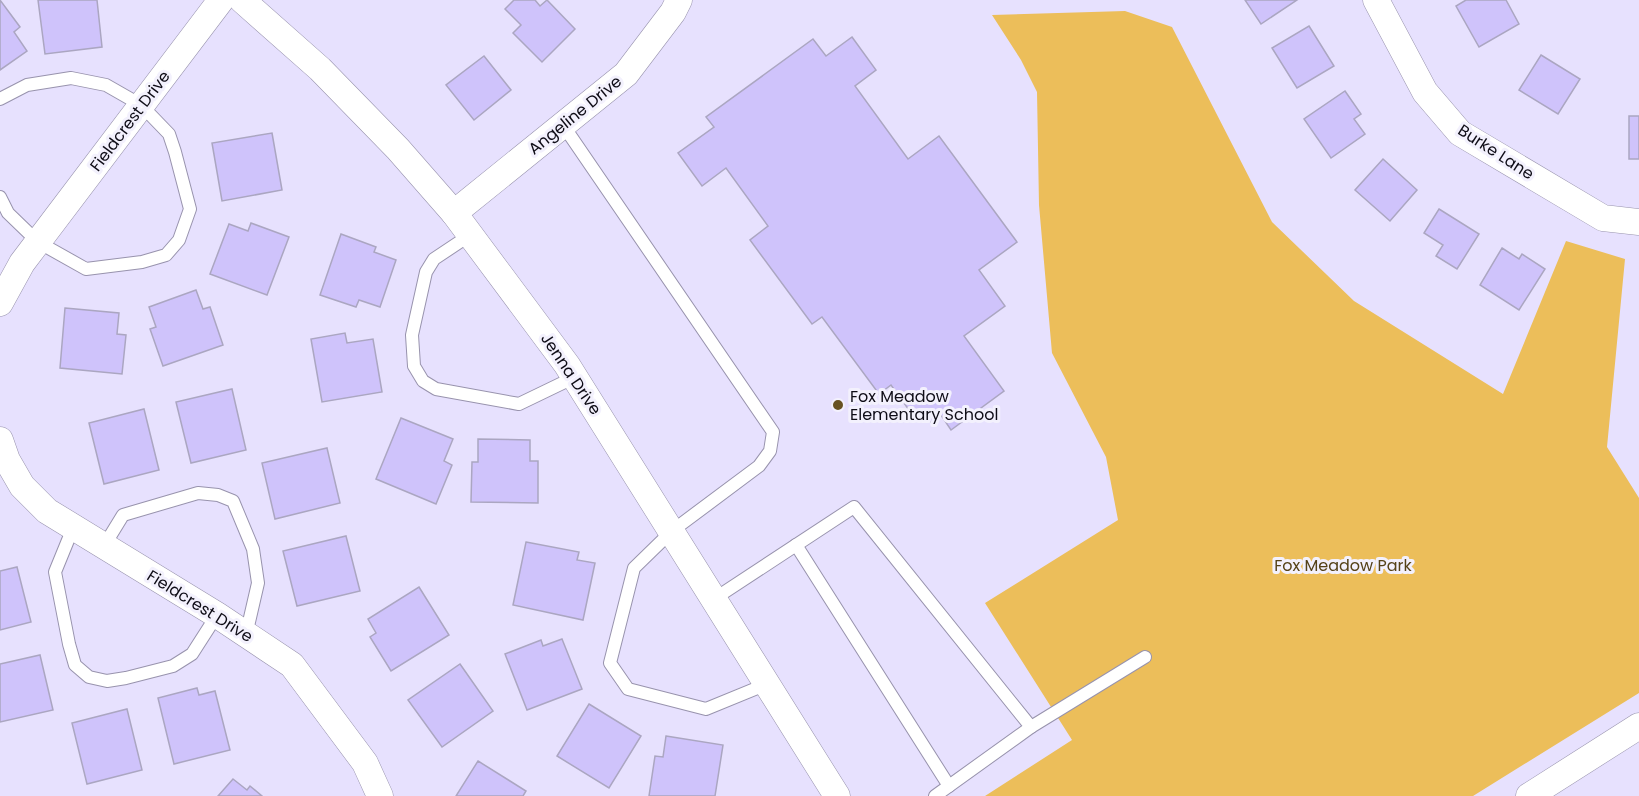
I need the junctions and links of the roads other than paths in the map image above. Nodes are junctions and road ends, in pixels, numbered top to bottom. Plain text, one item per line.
1 (221, 0) edge
2 (242, 0) edge
3 (679, 0) edge
4 (1376, 0) edge
5 (0, 99) edge
6 (141, 105) junction
7 (563, 125) junction
8 (0, 197) edge
9 (454, 213) junction
10 (1639, 222) edge
11 (470, 235) junction
12 (38, 243) junction
13 (0, 303) edge
14 (575, 377) junction
15 (0, 440) edge
16 (73, 528) junction
17 (672, 531) junction
18 (796, 544) junction
19 (104, 546) junction
20 (714, 599) junction
21 (218, 615) junction
22 (246, 635) junction
23 (1145, 657) dead end
24 (767, 684) junction
25 (1639, 726) edge
26 (1031, 728) junction
27 (949, 786) junction
28 (380, 796) edge
29 (837, 796) edge
30 (934, 796) edge
31 (1529, 796) edge

1 - 6 street, Fieldcrest Drive
2 - 9 street, Jenna Drive
3 - 7 street, Angeline Drive
4 - 10 street, Burke Lane
5 - 6 lane
6 - 12 street, Fieldcrest Drive
6 - 12 lane
7 - 9 street, Angeline Drive
7 - 17 lane
8 - 12 lane
9 - 11 street, Jenna Drive
11 - 14 street, Jenna Drive
11 - 14 lane
12 - 13 street, Fieldcrest Drive
14 - 17 street, Jenna Drive
15 - 16 street, Fieldcrest Drive
16 - 19 street, Fieldcrest Drive
16 - 21 lane
17 - 20 street, Jenna Drive
17 - 24 lane
18 - 20 lane
18 - 26 lane
18 - 27 lane
19 - 21 street, Fieldcrest Drive
19 - 22 lane
20 - 24 street, Jenna Drive
21 - 22 street, Fieldcrest Drive
22 - 28 street, Fieldcrest Drive
23 - 26 lane
24 - 29 street, Jenna Drive
25 - 31 street
26 - 27 lane
27 - 30 lane

